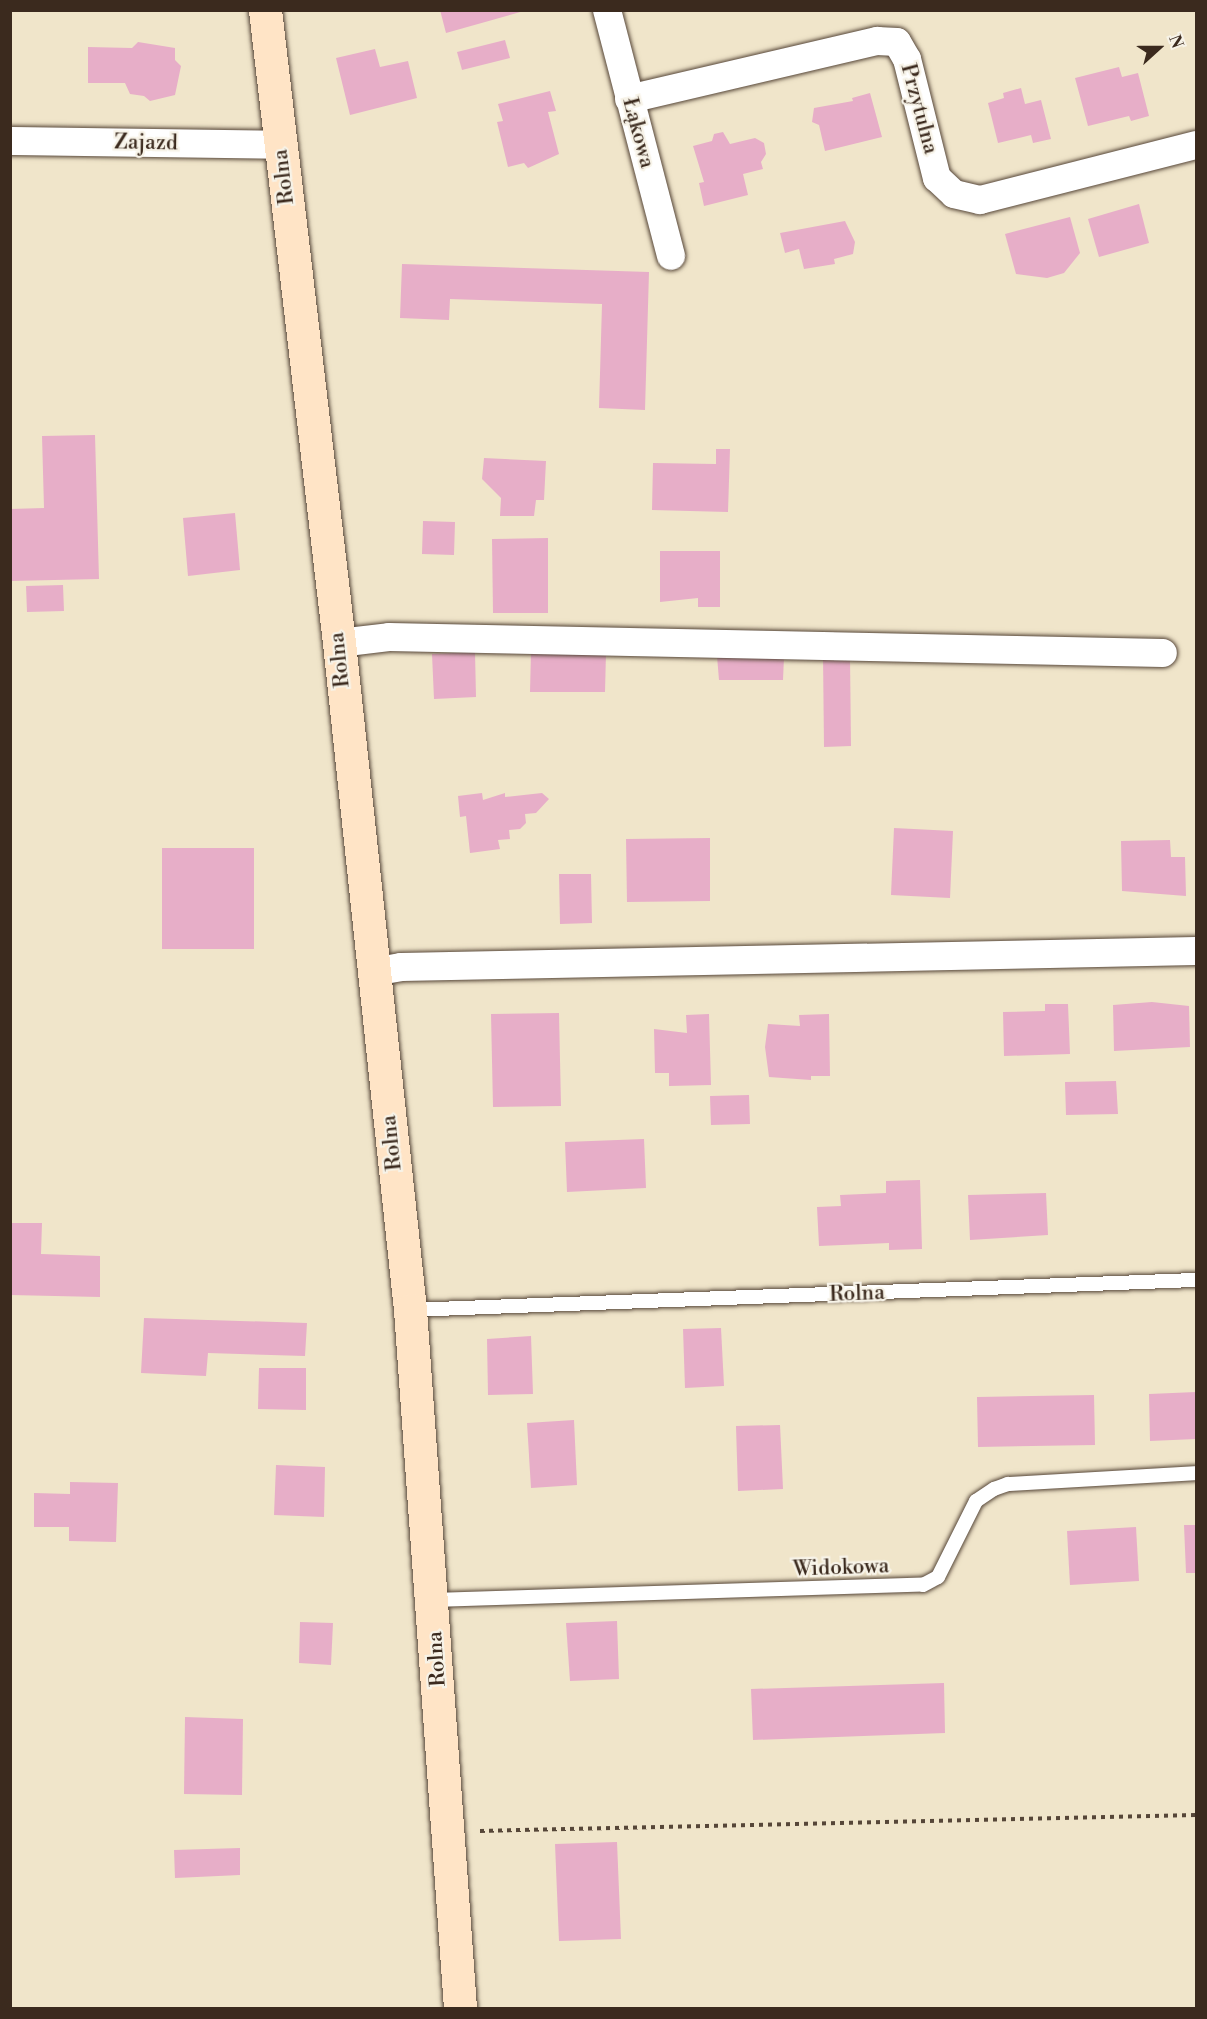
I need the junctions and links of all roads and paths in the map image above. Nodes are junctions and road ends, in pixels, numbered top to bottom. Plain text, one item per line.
1 (265, 10) edge
2 (607, 10) edge
3 (629, 99) junction
4 (10, 141) edge
5 (280, 145) junction
6 (1197, 145) edge
7 (671, 256) dead end
8 (339, 643) junction
9 (1163, 653) dead end
10 (1197, 951) edge
11 (374, 972) junction
12 (1197, 1280) edge
13 (410, 1310) junction
14 (1197, 1473) edge
15 (433, 1600) junction
16 (1197, 1815) edge
17 (448, 1834) junction
18 (460, 2008) edge

1 - 5 street, Rolna
2 - 3 street, Łąkowa
3 - 6 street, Przytulna
3 - 7 street, Łąkowa
4 - 5 street, Zajazd
5 - 8 street, Rolna
8 - 9 street
8 - 11 street, Rolna
10 - 11 street
11 - 13 street, Rolna
12 - 13 lane, Rolna
13 - 15 street, Rolna
14 - 15 lane, Widokowa
15 - 17 street, Rolna
16 - 17 path
17 - 18 street, Rolna

